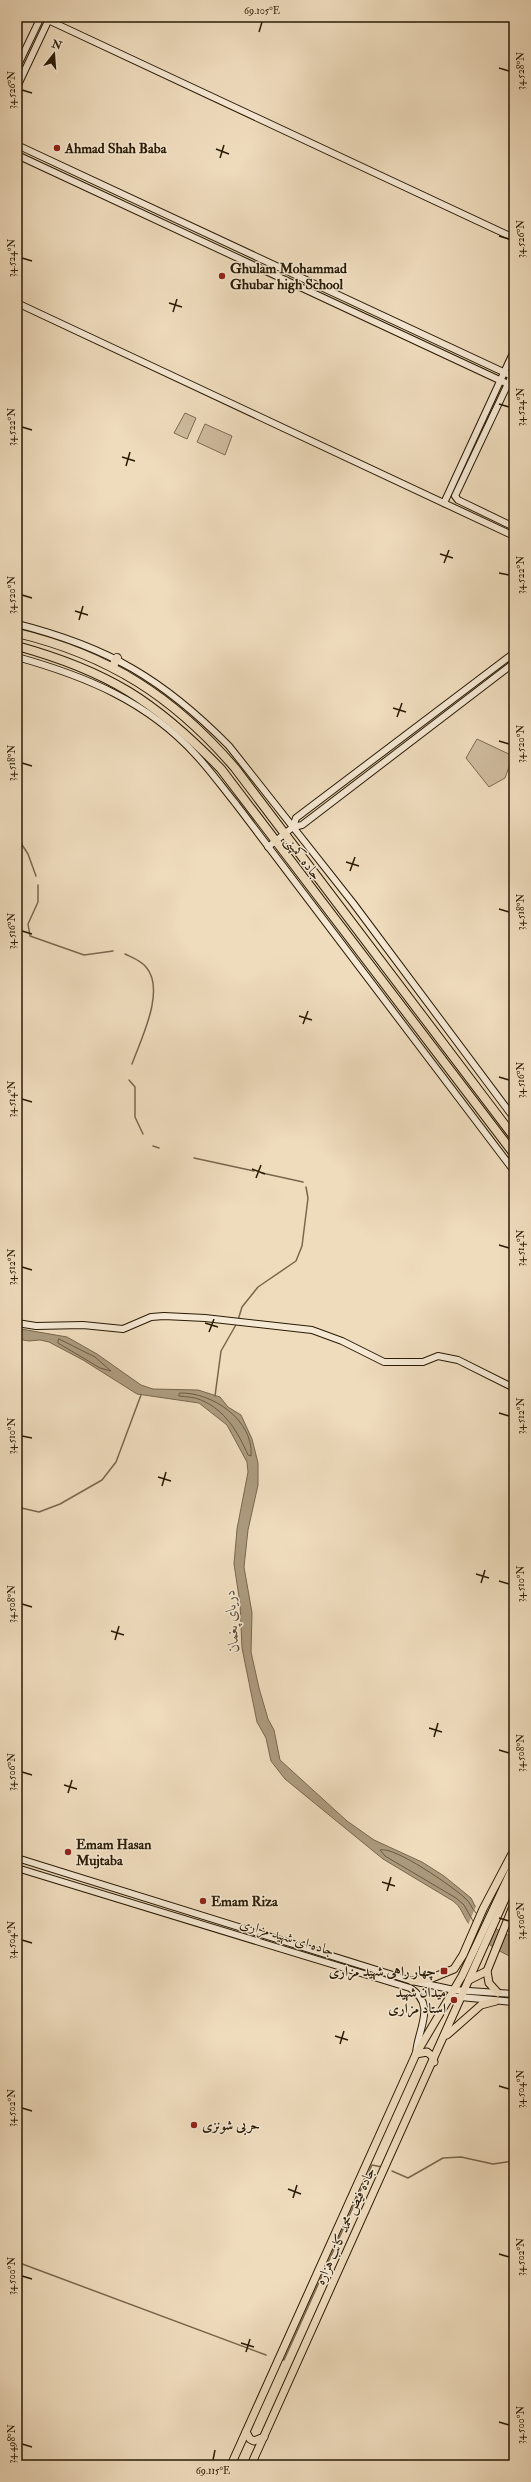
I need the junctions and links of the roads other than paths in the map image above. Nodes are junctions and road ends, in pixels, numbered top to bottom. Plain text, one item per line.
1 (41, 17) edge
2 (49, 19) edge
3 (17, 67) edge
4 (17, 86) edge
5 (17, 145) edge
6 (17, 156) edge
7 (514, 238) edge
8 (230, 244) junction
9 (227, 251) junction
10 (324, 288) junction
11 (321, 295) junction
12 (17, 303) edge
13 (514, 351) edge
14 (504, 372) junction
15 (513, 373) edge
16 (500, 380) junction
17 (508, 384) junction
18 (444, 503) junction
19 (514, 527) edge
20 (514, 536) edge
21 (17, 624) edge
22 (17, 633) edge
23 (17, 646) edge
24 (514, 653) edge
25 (17, 657) edge
26 (115, 662) junction
27 (514, 663) edge
28 (171, 692) junction
29 (166, 700) junction
30 (421, 729) junction
31 (292, 827) junction
32 (285, 833) junction
33 (271, 844) junction
34 (514, 1118) edge
35 (514, 1137) edge
36 (514, 1154) edge
37 (514, 1171) edge
38 (17, 1323) edge
39 (514, 1388) edge
40 (514, 1850) edge
41 (17, 1858) edge
42 (514, 1865) edge
43 (17, 1868) edge
44 (514, 1879) edge
45 (514, 1904) edge
46 (494, 1913) junction
47 (480, 1944) junction
48 (487, 1971) junction
49 (469, 1980) junction
50 (412, 1981) junction
51 (452, 1993) junction
52 (498, 1993) junction
53 (463, 1994) junction
54 (514, 1994) edge
55 (496, 2001) junction
56 (514, 2002) edge
57 (444, 2038) junction
58 (416, 2054) junction
59 (434, 2062) junction
60 (246, 2432) junction
61 (264, 2438) junction
62 (231, 2465) edge
63 (251, 2465) edge

1 - 3 street
2 - 4 street
2 - 7 street
5 - 8 street
6 - 9 street
8 - 9 street
8 - 10 street
9 - 11 street
10 - 11 street
10 - 14 street
11 - 16 street
12 - 18 street
13 - 14 street
14 - 15 street
14 - 16 street
15 - 17 street
16 - 17 street
16 - 18 street
17 - 19 street
18 - 20 street
21 - 26 street
22 - 26 highway, جاده کمپنی
23 - 33 highway, جاده کمپنی
24 - 30 street
25 - 33 street
26 - 28 street
26 - 29 highway, جاده کمپنی
27 - 30 street
28 - 29 highway
28 - 31 street
29 - 32 highway, جاده کمپنی
30 - 31 street
31 - 32 street
31 - 34 street
32 - 33 street
32 - 35 highway, جاده کمپنی
33 - 36 highway, جاده کمپنی
33 - 37 street
38 - 39 street
40 - 50 main road
41 - 50 street, جاده ای شهید مزاری
42 - 46 main road
43 - 58 street, جاده ای شهید مزاری
44 - 46 main road
45 - 48 main road
46 - 47 main road
47 - 49 main road, جاده فیض محمد کاتب هزاره
47 - 51 main road
48 - 49 main road
48 - 52 main road
49 - 53 main road, جاده فیض محمد کاتب هزاره
50 - 51 street, جاده ای شهید مزاری
51 - 53 street, جاده ای شهید مزاری
51 - 58 main road
52 - 53 street
52 - 54 street
53 - 55 street
53 - 57 main road, جاده فیض محمد کاتب هزاره
55 - 56 street
55 - 57 main road
57 - 59 main road, جاده فیض محمد کاتب هزاره
58 - 59 main road
58 - 60 main road
59 - 61 main road, جاده فیض محمد کاتب هزاره
60 - 61 main road
60 - 62 main road
61 - 63 main road, جاده فیض محمد کاتب هزاره

